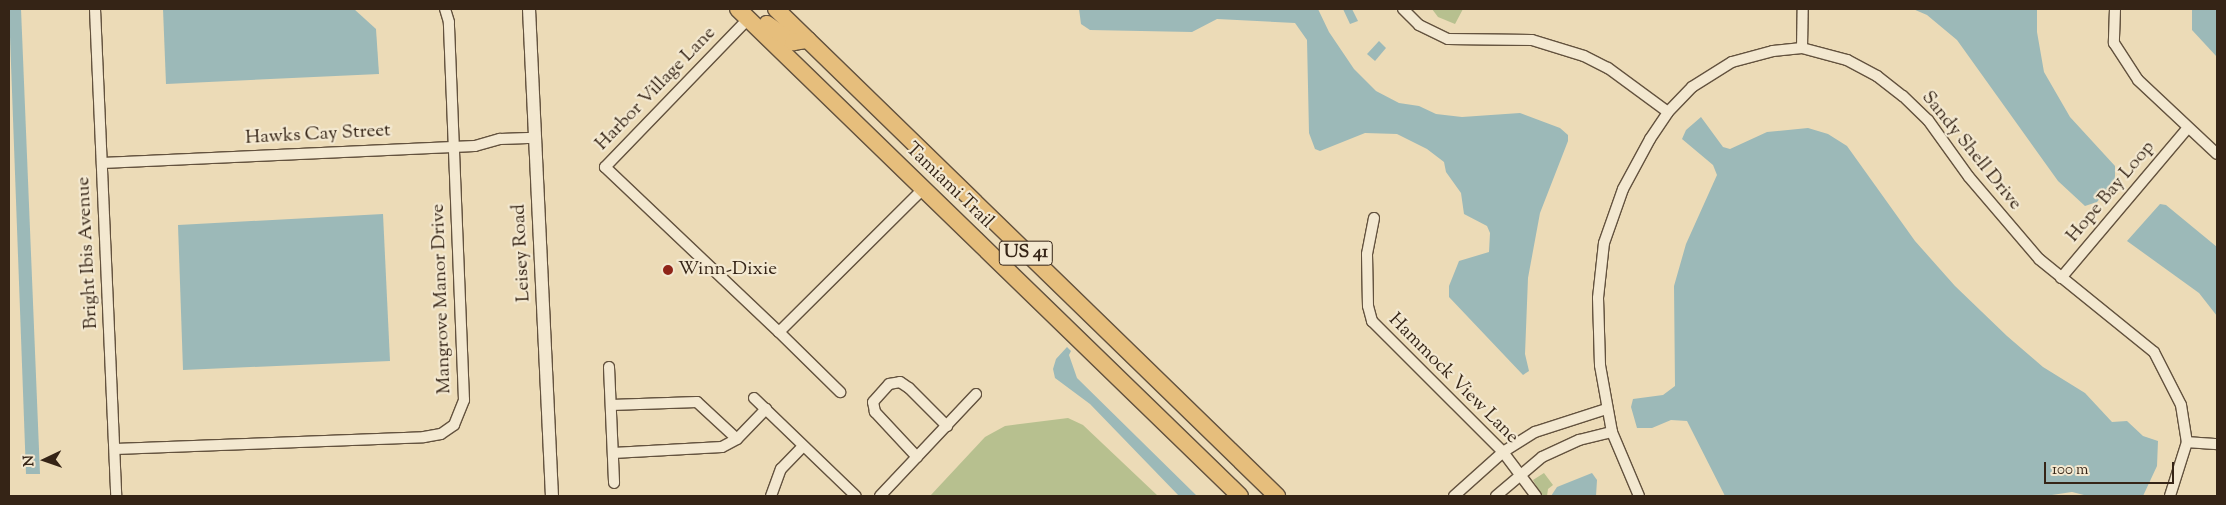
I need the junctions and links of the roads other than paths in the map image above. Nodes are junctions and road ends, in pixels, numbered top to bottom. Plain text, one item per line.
1 (95, 9) edge
2 (444, 9) edge
3 (530, 9) edge
4 (776, 9) edge
5 (1403, 9) edge
6 (1803, 9) edge
7 (2115, 9) edge
8 (746, 12) edge
9 (808, 40) junction
10 (1802, 48) junction
11 (1668, 112) junction
12 (2187, 129) junction
13 (536, 138) junction
14 (453, 146) junction
15 (2217, 154) edge
16 (102, 163) junction
17 (923, 189) junction
18 (968, 197) junction
19 (1374, 218) dead end
20 (2061, 278) junction
21 (779, 332) junction
22 (609, 367) dead end
23 (1108, 369) junction
24 (1157, 380) junction
25 (840, 392) dead end
26 (976, 394) dead end
27 (754, 398) dead end
28 (611, 405) junction
29 (1606, 409) junction
30 (766, 410) junction
31 (947, 426) junction
32 (1612, 432) junction
33 (737, 439) junction
34 (2187, 442) junction
35 (2217, 444) edge
36 (804, 446) junction
37 (114, 449) junction
38 (613, 452) junction
39 (1503, 452) junction
40 (917, 457) junction
41 (1520, 474) junction
42 (614, 483) dead end
43 (116, 496) edge
44 (552, 496) edge
45 (771, 496) edge
46 (856, 496) edge
47 (880, 496) edge
48 (1240, 496) edge
49 (1277, 496) edge
50 (1454, 496) edge
51 (1496, 496) edge
52 (1536, 496) edge
53 (1639, 496) edge
54 (2170, 496) edge

1 - 16 street, Bright Ibis Avenue
2 - 14 street, Mangrove Manor Drive
3 - 13 street, Leisey Road
4 - 9 main road, Tamiami Trail / US 41
5 - 11 street
6 - 10 street
7 - 12 street
8 - 9 main road
8 - 17 main road, Tamiami Trail / US 41
8 - 21 street, Harbor Village Lane
9 - 18 main road, Tamiami Trail / US 41
10 - 11 street, Sandy Shell Drive
10 - 20 street, Sandy Shell Drive
11 - 29 street, Sandy Shell Drive
12 - 15 street
12 - 20 street, Hope Bay Loop
13 - 14 street, Hawks Cay Street
13 - 44 street, Leisey Road
14 - 16 street, Hawks Cay Street
14 - 37 street, Mangrove Manor Drive
16 - 37 street, Bright Ibis Avenue
17 - 18 main road
17 - 21 street
17 - 23 main road, Tamiami Trail / US 41
18 - 24 main road, Tamiami Trail / US 41
19 - 39 street, Hammock View Lane
20 - 34 street, Sandy Shell Drive
21 - 25 street
22 - 28 street
23 - 24 main road
23 - 48 main road, Tamiami Trail / US 41
24 - 49 main road, Tamiami Trail / US 41
26 - 31 street
27 - 30 street
28 - 33 street
28 - 38 street
29 - 32 street, Sandy Shell Drive
29 - 39 street
30 - 33 street
30 - 36 street
31 - 40 street
31 - 40 street
32 - 41 street
32 - 53 street, Sandy Shell Drive
33 - 38 street
34 - 35 street
34 - 54 street, Sandy Shell Drive
36 - 45 street
36 - 46 street
37 - 43 street, Bright Ibis Avenue
38 - 42 street
39 - 41 street, Hammock View Lane
39 - 50 street
40 - 47 street
41 - 51 street
41 - 52 street, Hammock View Lane

